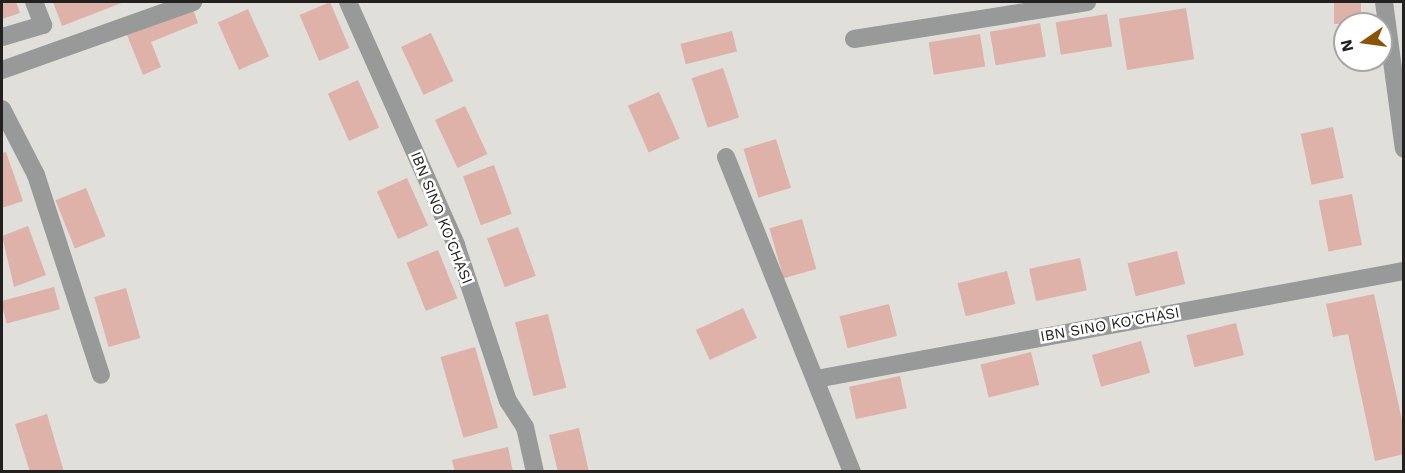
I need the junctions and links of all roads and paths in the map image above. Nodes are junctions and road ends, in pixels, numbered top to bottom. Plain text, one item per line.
1 (34, 2) edge
2 (193, 2) edge
3 (348, 2) edge
4 (1087, 2) edge
5 (1384, 2) edge
6 (2, 37) edge
7 (854, 39) dead end
8 (2, 70) edge
9 (2, 109) edge
10 (1404, 149) edge
11 (726, 157) dead end
12 (1404, 271) edge
13 (101, 375) dead end
14 (816, 379) junction
15 (535, 471) edge
16 (852, 471) edge

1 - 6 street
2 - 8 street
3 - 15 street, IBN SINO KO'CHASI
4 - 7 street
5 - 10 street
9 - 13 street
11 - 14 street
12 - 14 street, IBN SINO KO'CHASI
14 - 16 street

